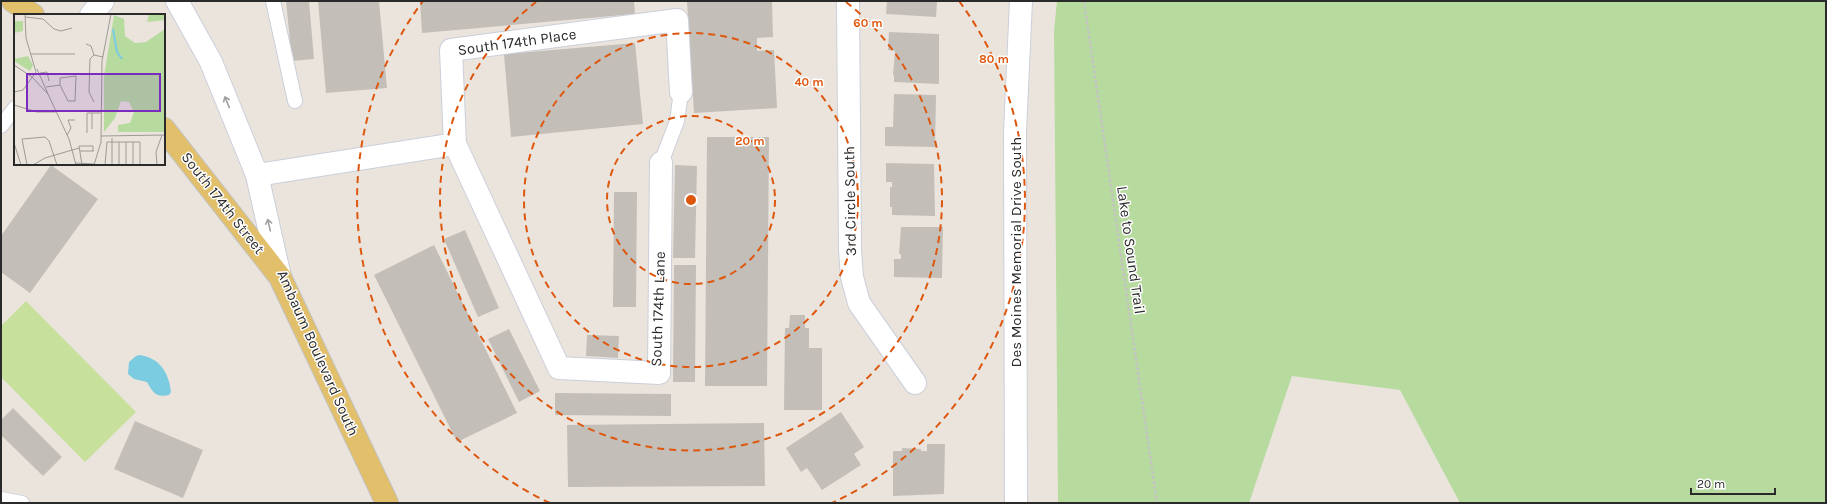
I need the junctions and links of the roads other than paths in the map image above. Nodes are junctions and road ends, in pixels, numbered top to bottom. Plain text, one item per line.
1 (13, 1) edge
2 (103, 1) edge
3 (177, 1) edge
4 (273, 1) edge
5 (848, 1) edge
6 (1020, 1) edge
7 (31, 14) edge
8 (92, 14) edge
9 (681, 92) joint
10 (295, 101) dead end
11 (14, 109) edge
12 (677, 121) joint
13 (1, 126) edge
14 (165, 130) edge
15 (455, 144) junction
16 (661, 163) joint
17 (257, 175) junction
18 (280, 277) junction
19 (915, 383) dead end
20 (1, 499) edge
21 (22, 503) edge
22 (387, 503) edge
23 (1016, 503) edge

1 - 7 main road
2 - 8 street
17 -> 3 street, Ambaum Boulevard South
4 - 10 lane
5 - 19 street, 3rd Circle South
6 - 23 street, Des Moines Memorial Drive South
9 - 12 lane, South 174th Place
9 - 15 street, South 174th Place
11 - 13 lane
12 - 16 lane, South 174th Lane
14 - 18 main road, South 174th Street
15 - 16 street, South 174th Lane
15 - 17 street
18 -> 17 street, Ambaum Boulevard South
18 - 22 main road, Ambaum Boulevard South
20 - 21 lane

